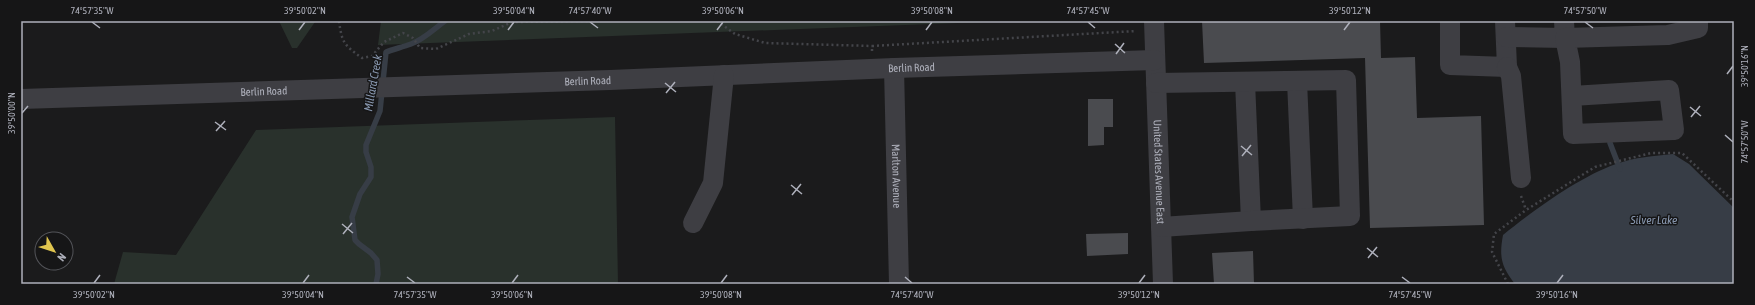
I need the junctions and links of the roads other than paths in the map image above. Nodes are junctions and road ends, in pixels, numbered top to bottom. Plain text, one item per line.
1 (1450, 21) edge
2 (1698, 21) edge
3 (1154, 25) edge
4 (1506, 29) edge
5 (1565, 30) edge
6 (1155, 60) junction
7 (1507, 67) junction
8 (894, 68) junction
9 (724, 75) junction
10 (1297, 81) junction
11 (1245, 82) junction
12 (1156, 83) junction
13 (1572, 96) junction
14 (21, 99) edge
15 (1521, 178) dead end
16 (1303, 218) junction
17 (1251, 220) junction
18 (693, 223) dead end
19 (1161, 228) junction
20 (899, 284) edge
21 (1163, 284) edge

1 - 7 street
2 - 5 street
3 - 6 street, United States Avenue East
4 - 5 street
4 - 7 street
5 - 13 street
6 - 8 street, Berlin Road
6 - 12 street, United States Avenue East
7 - 15 street
8 - 9 street, Berlin Road
8 - 20 street, Marlton Avenue
9 - 14 street, Berlin Road
9 - 18 street
10 - 11 street
10 - 16 street
10 - 16 street
11 - 12 street
11 - 17 street
12 - 19 street, United States Avenue East
13 - 13 street
16 - 17 street
17 - 19 street
19 - 21 street, United States Avenue East

